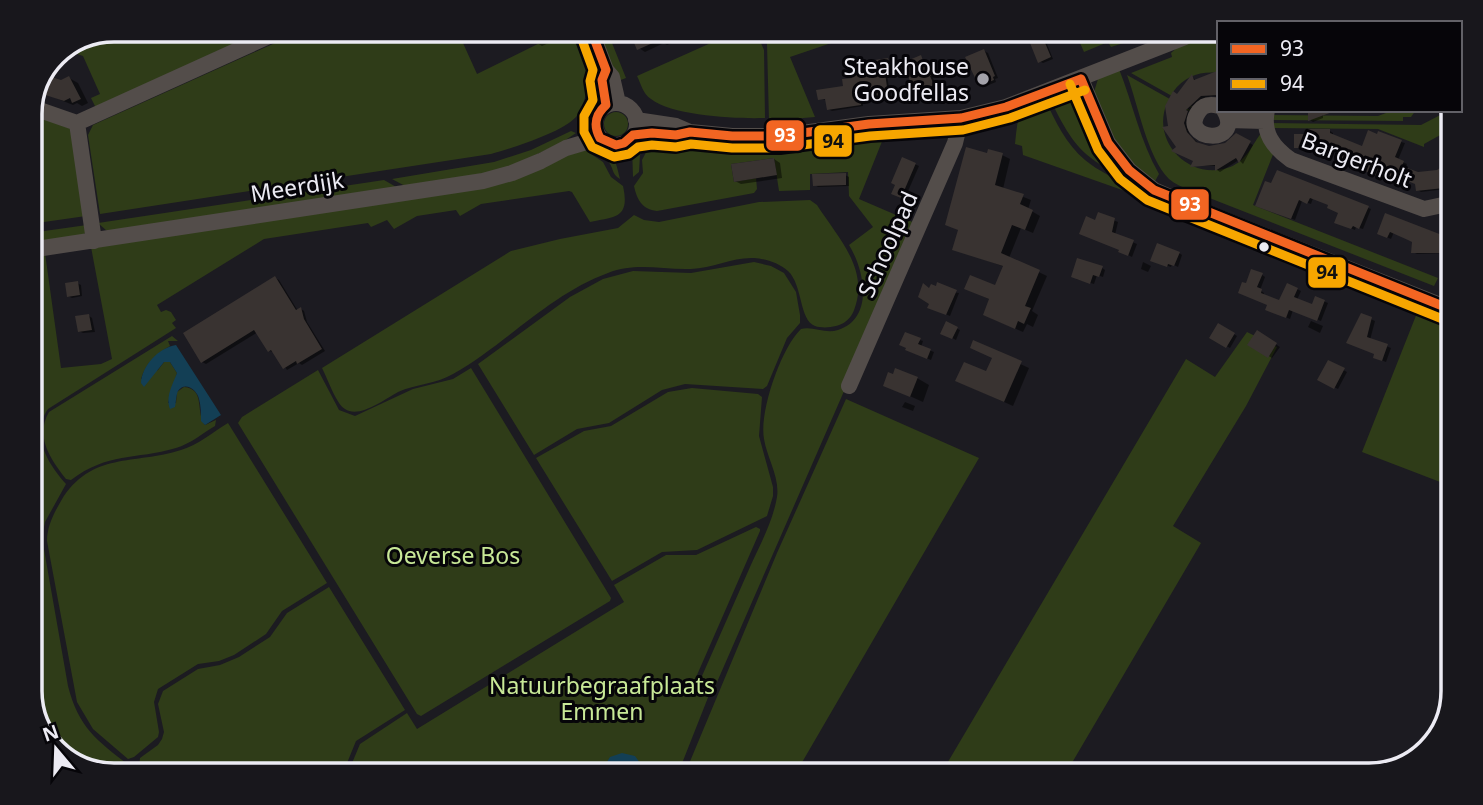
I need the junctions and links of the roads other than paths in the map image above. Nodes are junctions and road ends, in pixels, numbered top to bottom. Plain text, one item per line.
1 (256, 42) edge
2 (595, 42) edge
3 (1173, 42) edge
4 (1081, 79) junction
5 (612, 104) junction
6 (1217, 106) edge
7 (42, 111) edge
8 (1226, 115) edge
9 (1266, 116) edge
10 (961, 118) junction
11 (77, 123) junction
12 (635, 127) junction
13 (598, 132) junction
14 (1441, 205) edge
15 (93, 241) junction
16 (42, 248) edge
17 (1441, 305) edge
18 (849, 386) dead end

1 - 11 street
2 - 5 street
3 - 4 street
4 - 10 street
4 - 17 street
5 - 12 street
5 - 13 street
6 - 8 street, Bargerholt
7 - 11 street
8 - 9 street, Bargerholt
9 - 14 street, Bargerholt
10 - 12 street
10 - 18 street, Schoolpad
11 - 15 street
12 - 13 street
13 - 15 street, Meerdijk
15 - 16 street, Meerdijk

